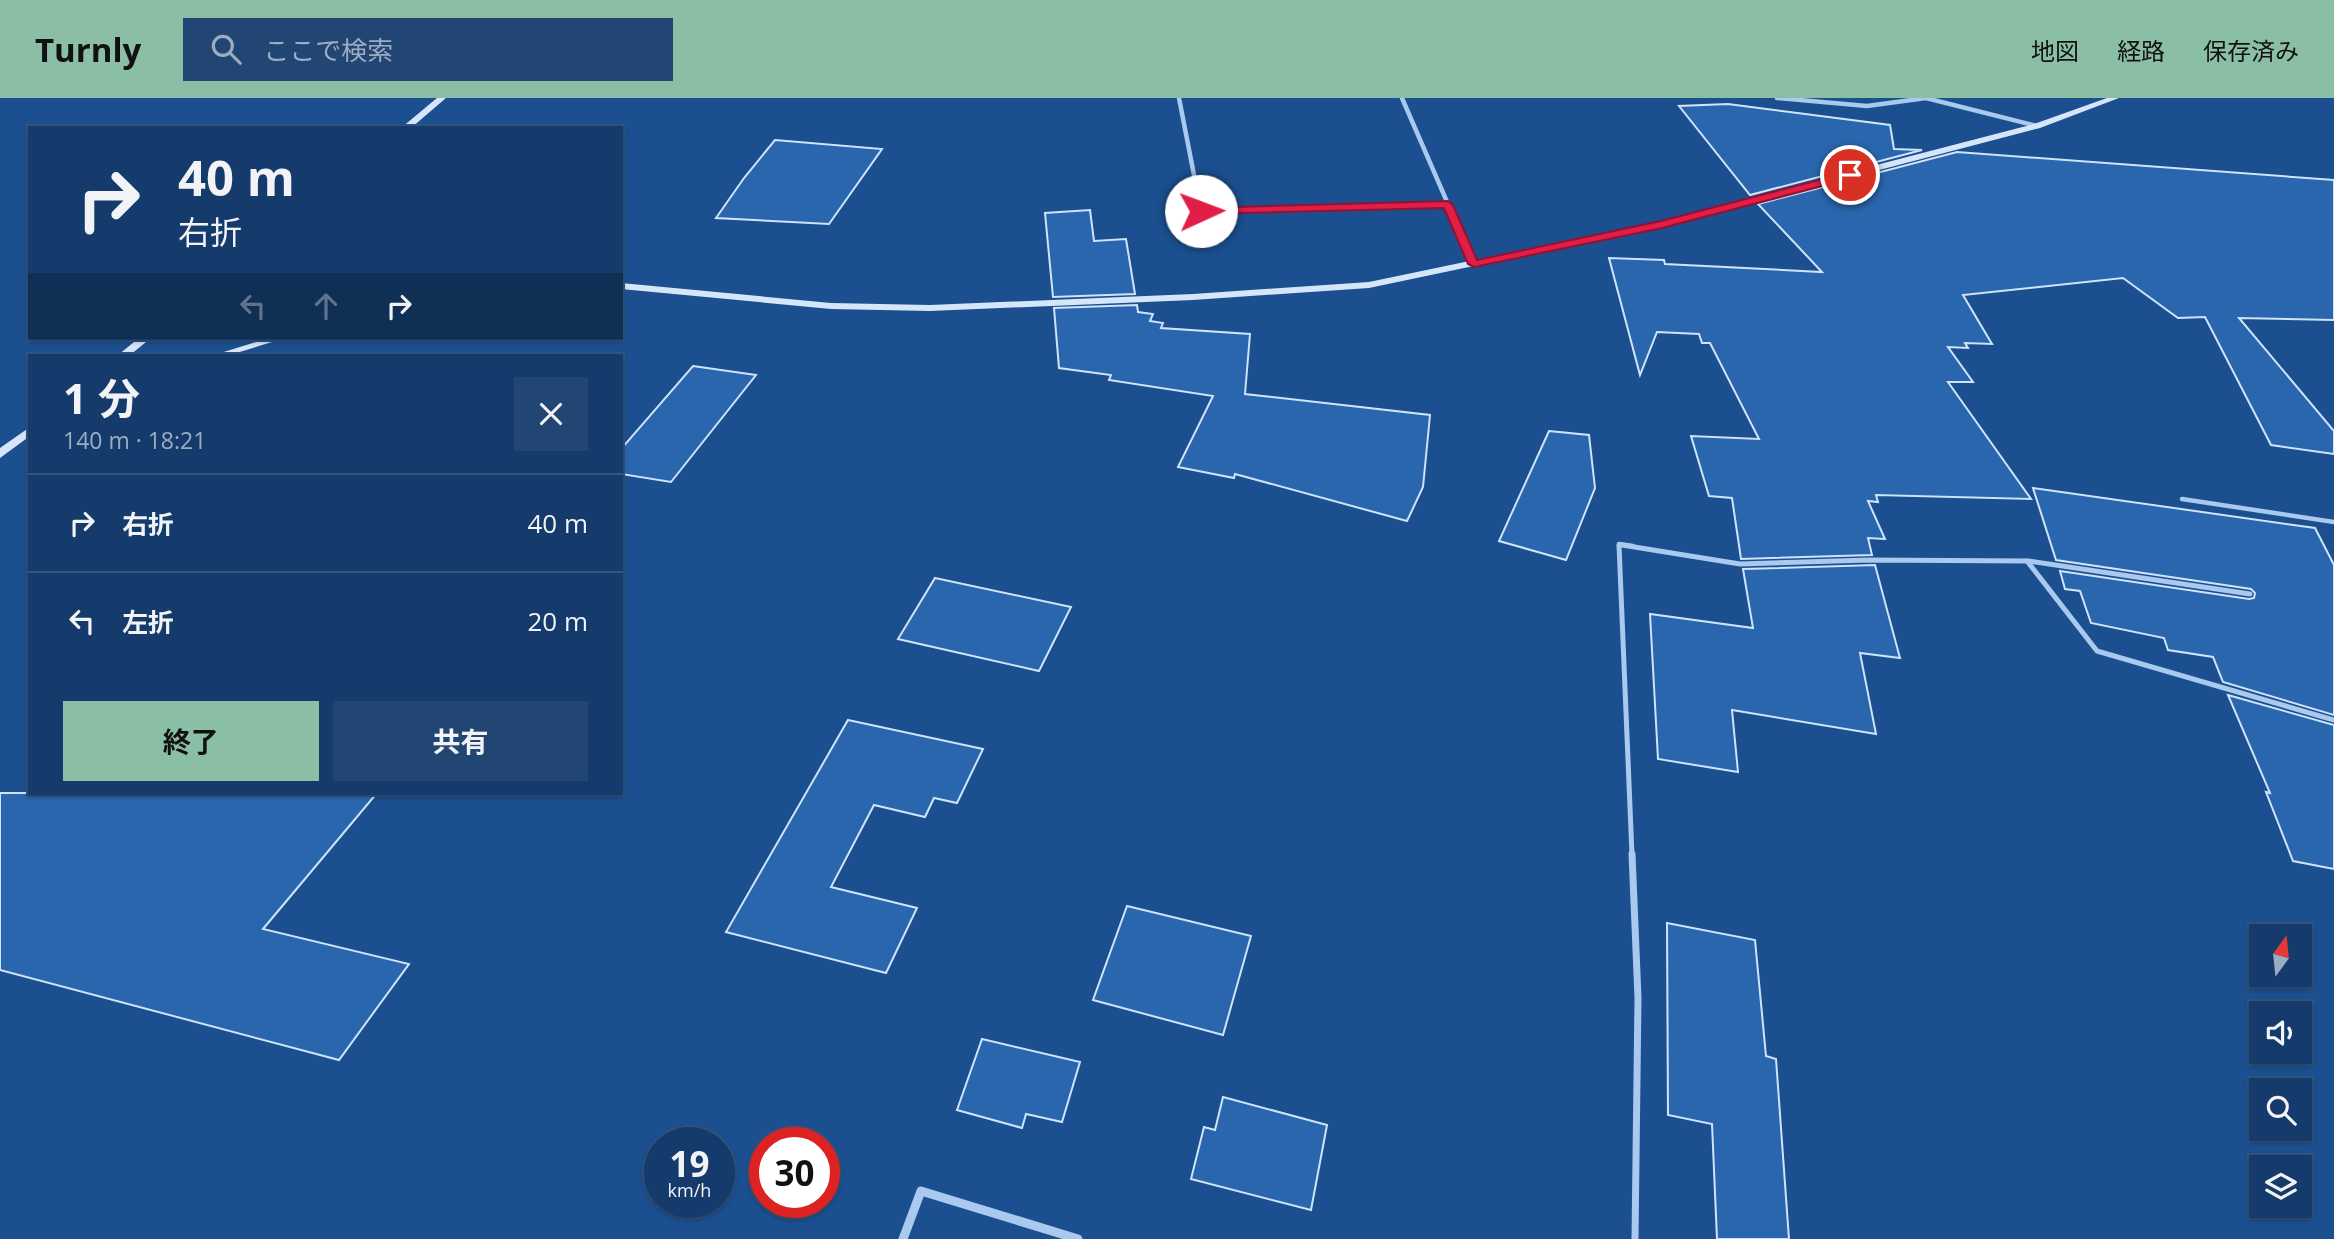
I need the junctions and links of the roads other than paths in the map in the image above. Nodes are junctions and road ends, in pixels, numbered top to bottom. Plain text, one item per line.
1 (442, 98) edge
2 (1179, 98) edge
3 (1402, 98) edge
4 (1777, 98) edge
5 (1926, 98) edge
6 (2115, 98) edge
7 (407, 126) edge
8 (2037, 126) junction
9 (1448, 205) junction
10 (1474, 264) junction
11 (623, 286) edge
12 (143, 340) edge
13 (273, 340) edge
14 (124, 354) edge
15 (223, 354) edge
16 (28, 432) edge
17 (0, 454) edge
18 (2182, 499) dead end
19 (2334, 522) edge
20 (2027, 561) junction
21 (2250, 594) dead end
22 (2334, 720) edge
23 (903, 1239) edge
24 (1079, 1239) edge
25 (1635, 1239) edge

1 - 7 street
2 - 9 street
3 - 9 street
4 - 5 street
5 - 8 street
6 - 8 street
8 - 10 street
9 - 10 street
10 - 11 street
12 - 14 street
13 - 15 street
16 - 17 street
18 - 19 lane
20 - 21 lane
20 - 22 lane
20 - 25 lane
23 - 24 street

